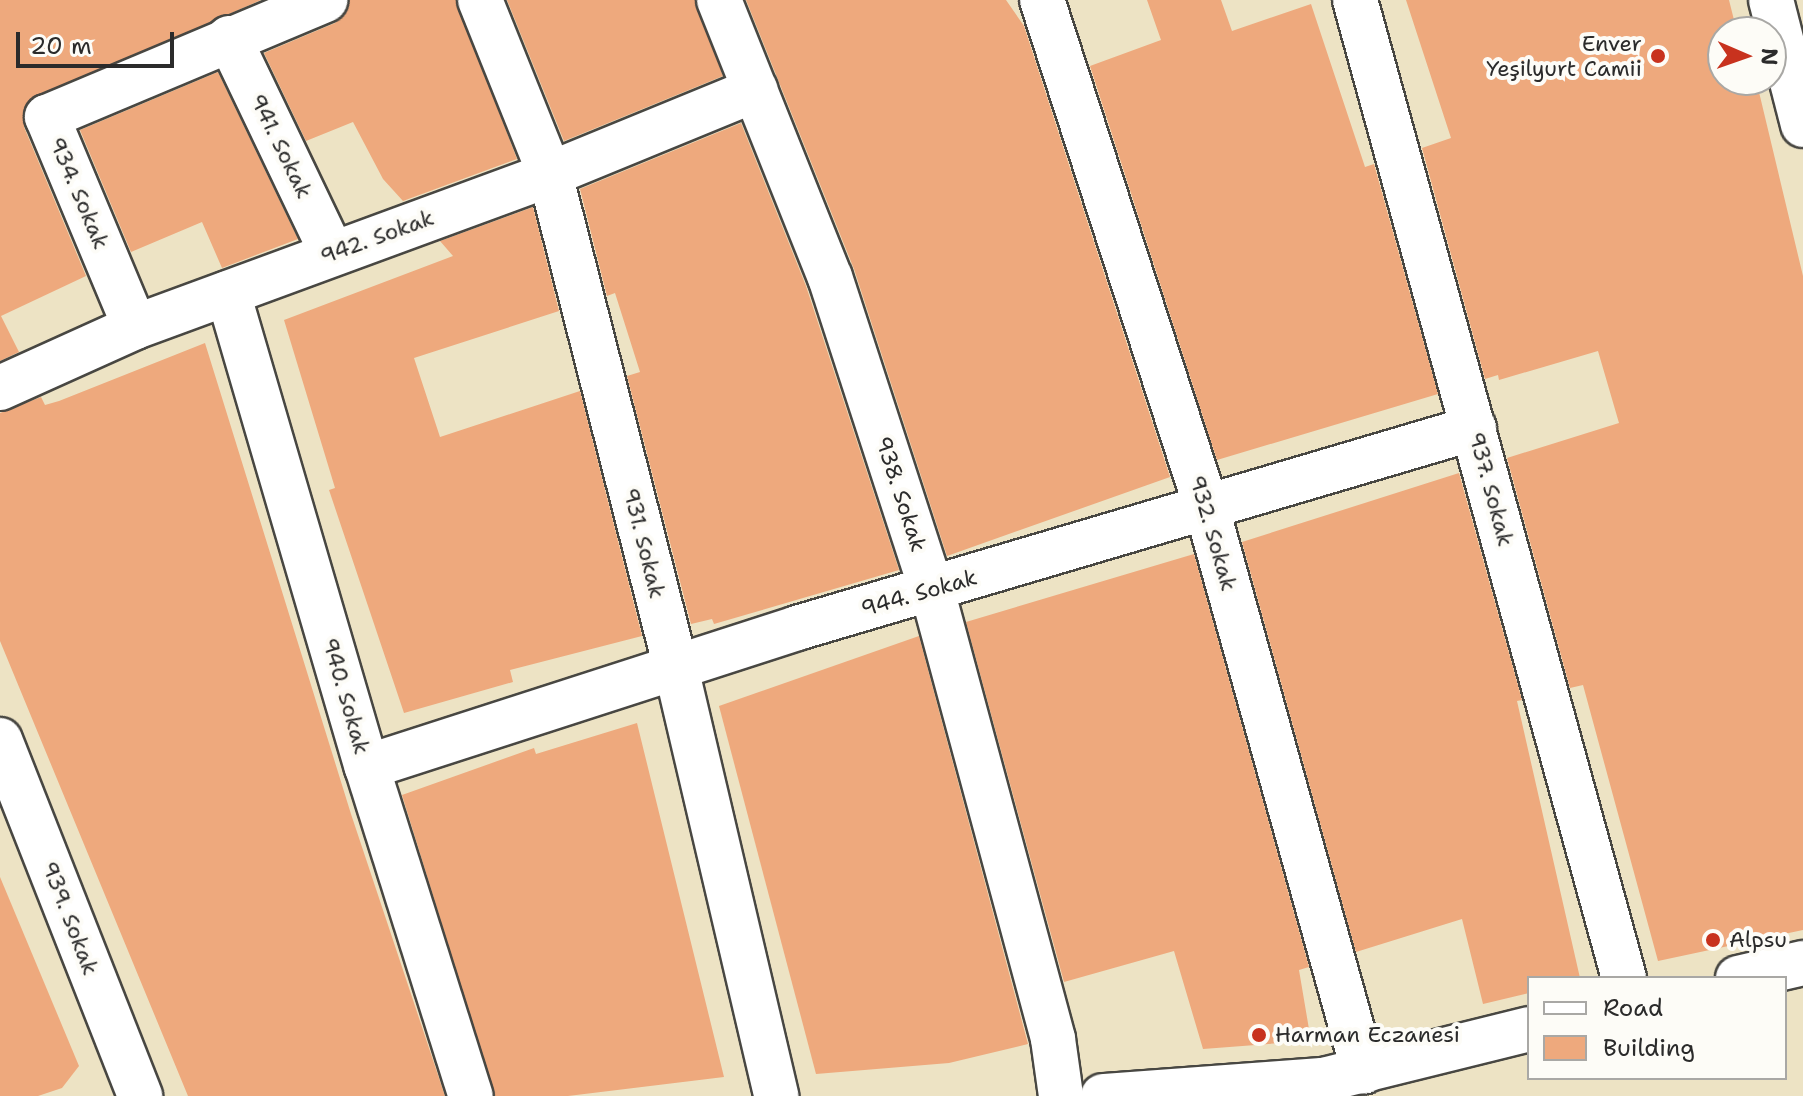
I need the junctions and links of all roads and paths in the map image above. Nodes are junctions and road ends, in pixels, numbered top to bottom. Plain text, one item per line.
1 (325, 0) edge
2 (480, 0) edge
3 (719, 0) edge
4 (1042, 0) edge
5 (1355, 0) edge
6 (1771, 0) edge
7 (229, 38) junction
8 (755, 90) junction
9 (1803, 125) edge
10 (550, 174) junction
11 (332, 253) junction
12 (228, 293) junction
13 (135, 327) junction
14 (0, 388) edge
15 (1474, 428) junction
16 (1207, 509) junction
17 (932, 590) junction
18 (676, 668) junction
19 (0, 740) edge
20 (367, 767) junction
21 (1803, 963) edge
22 (1623, 976) edge
23 (1747, 976) edge
24 (1527, 1030) edge
25 (1364, 1072) junction
26 (140, 1096) edge
27 (471, 1096) edge
28 (776, 1096) edge
29 (1061, 1096) edge
30 (1103, 1096) edge

1 - 7 street, 934. Sokak
2 - 10 street, 931. Sokak
3 - 8 street, 938. Sokak
4 - 16 street, 932. Sokak
5 - 15 street, 937. Sokak
6 - 9 street
7 - 11 street, 941. Sokak
7 - 13 street, 934. Sokak
8 - 10 street, 942. Sokak
8 - 17 street, 938. Sokak
10 - 11 street, 942. Sokak
10 - 18 street, 931. Sokak
11 - 12 street, 942. Sokak
12 - 13 street, 942. Sokak
12 - 20 street, 940. Sokak
13 - 14 street, 942. Sokak
15 - 16 street, 944. Sokak
15 - 22 street, 937. Sokak
16 - 17 street, 944. Sokak
16 - 25 street, 932. Sokak
17 - 18 street, 944. Sokak
17 - 29 street, 938. Sokak
18 - 20 street, 944. Sokak
18 - 28 street, 931. Sokak
19 - 26 street, 939. Sokak
20 - 27 street, 940. Sokak
21 - 23 street
24 - 25 street
25 - 30 street

